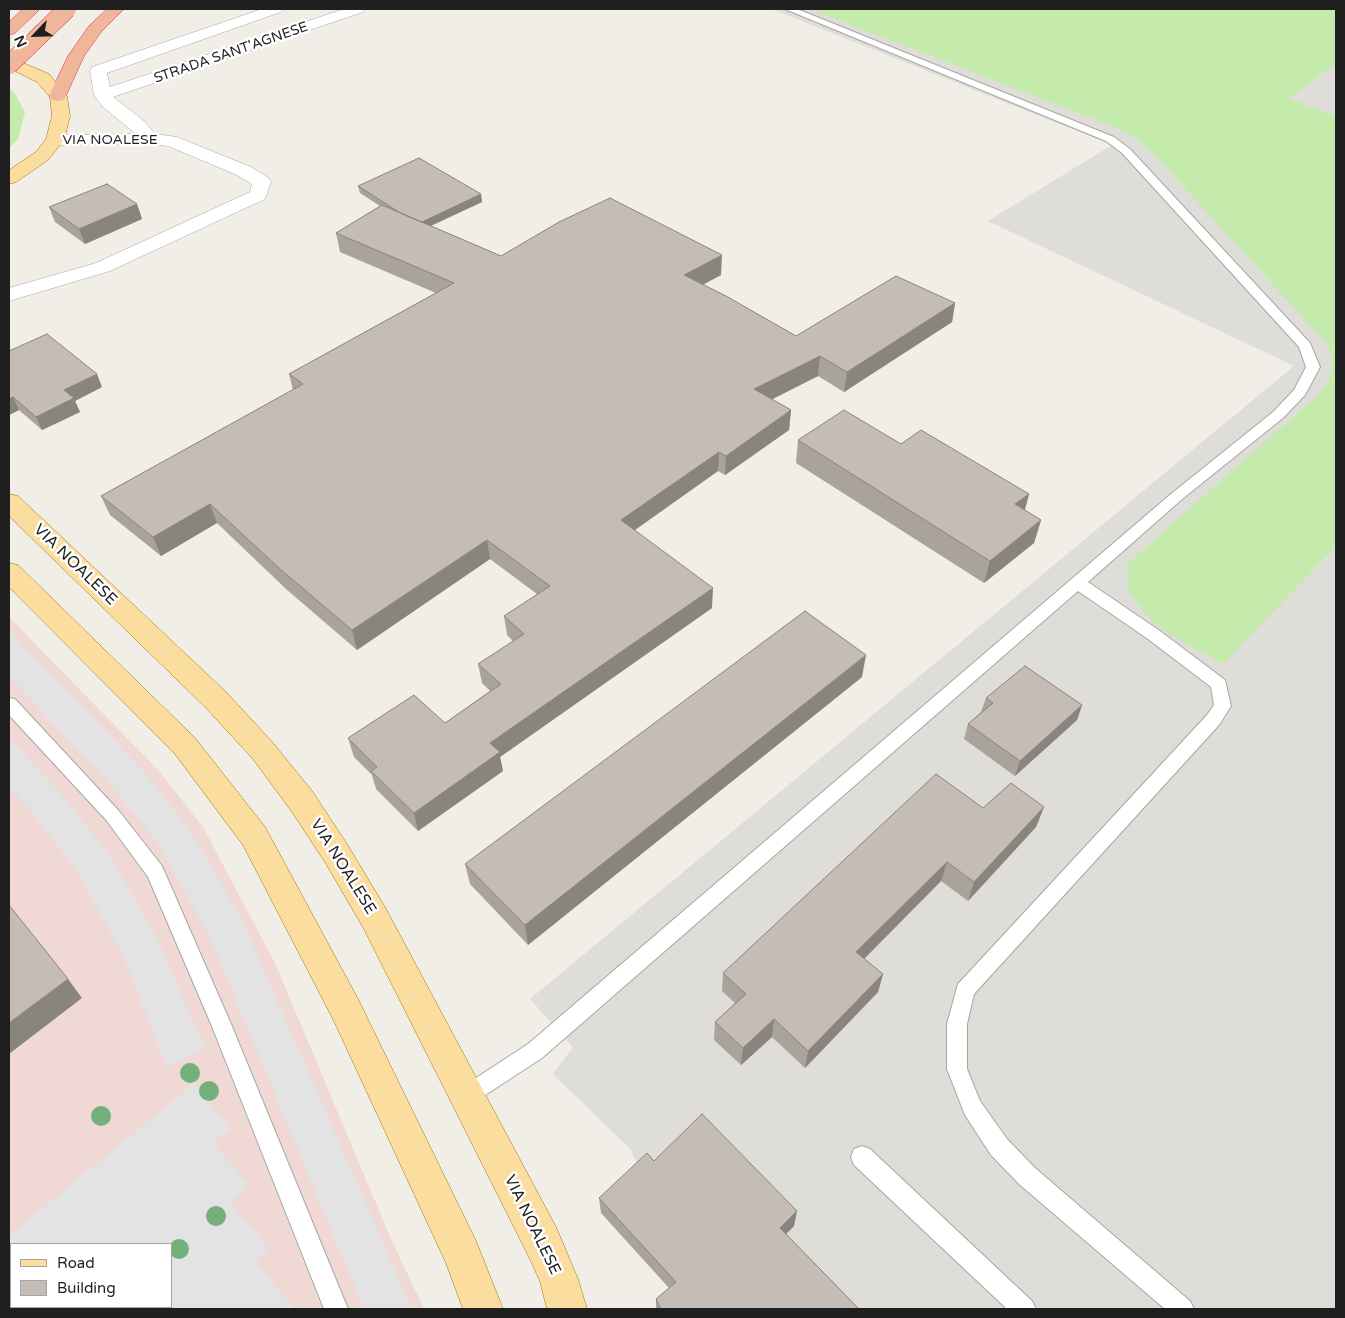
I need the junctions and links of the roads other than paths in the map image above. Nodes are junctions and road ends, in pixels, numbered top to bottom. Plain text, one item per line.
1 (32, 9) edge
2 (67, 9) edge
3 (116, 9) edge
4 (276, 9) edge
5 (358, 9) edge
6 (790, 9) edge
7 (9, 30) edge
8 (9, 63) edge
9 (103, 95) junction
10 (58, 96) junction
11 (150, 139) junction
12 (55, 140) junction
13 (9, 178) edge
14 (9, 295) edge
15 (9, 502) edge
16 (9, 572) edge
17 (1077, 583) junction
18 (9, 704) edge
19 (466, 1096) junction
20 (862, 1158) dead end
21 (336, 1309) edge
22 (483, 1309) edge
23 (567, 1309) edge
24 (1024, 1309) edge
25 (1182, 1309) edge

1 - 7 highway
2 - 8 highway, bridge
3 - 10 highway
4 - 9 street, STRADA SANT'AGNESE
5 - 9 street, STRADA SANT'AGNESE
6 - 17 lane
8 - 10 main road
9 - 11 street
10 - 12 main road, VIA NOALESE
11 - 12 street, VIA NOALESE
11 - 14 street, VIA NOALESE
12 - 13 main road, VIA NOALESE
15 - 19 main road, VIA NOALESE
16 - 22 main road
17 - 19 lane
17 - 25 lane
18 - 21 lane
19 - 23 main road, VIA NOALESE
20 - 24 lane

